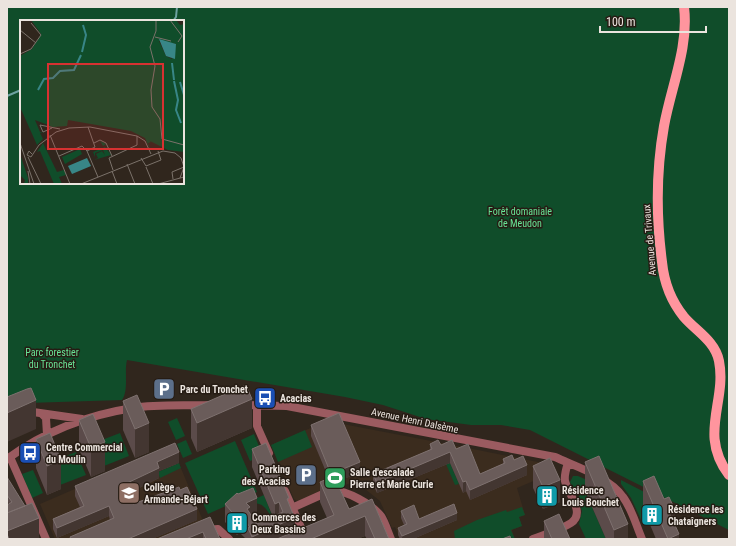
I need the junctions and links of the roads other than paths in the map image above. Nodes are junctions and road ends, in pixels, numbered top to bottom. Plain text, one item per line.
1 (684, 7) edge
2 (257, 404) junction
3 (216, 405) edge
4 (236, 405) edge
5 (26, 411) edge
6 (42, 414) junction
7 (83, 419) junction
8 (47, 435) junction
9 (8, 458) edge
10 (272, 462) edge
11 (568, 463) junction
12 (729, 475) edge
13 (281, 481) edge
14 (292, 508) junction
15 (196, 532) edge
16 (46, 539) edge
17 (229, 539) edge
18 (301, 539) edge
19 (391, 539) edge
20 (533, 539) edge
21 (642, 539) edge

1 - 12 main road, Avenue de Trivaux
2 - 4 street, Avenue Henri Dalsème
2 - 10 street
2 - 11 street, Avenue Henri Dalsème
3 - 7 street
5 - 6 street
6 - 7 street
6 - 8 street
7 - 8 street
8 - 9 street
9 - 16 street
11 - 20 street
11 - 21 street, Avenue Henri Dalsème
13 - 14 street
14 - 18 street
14 - 19 street
15 - 17 street

